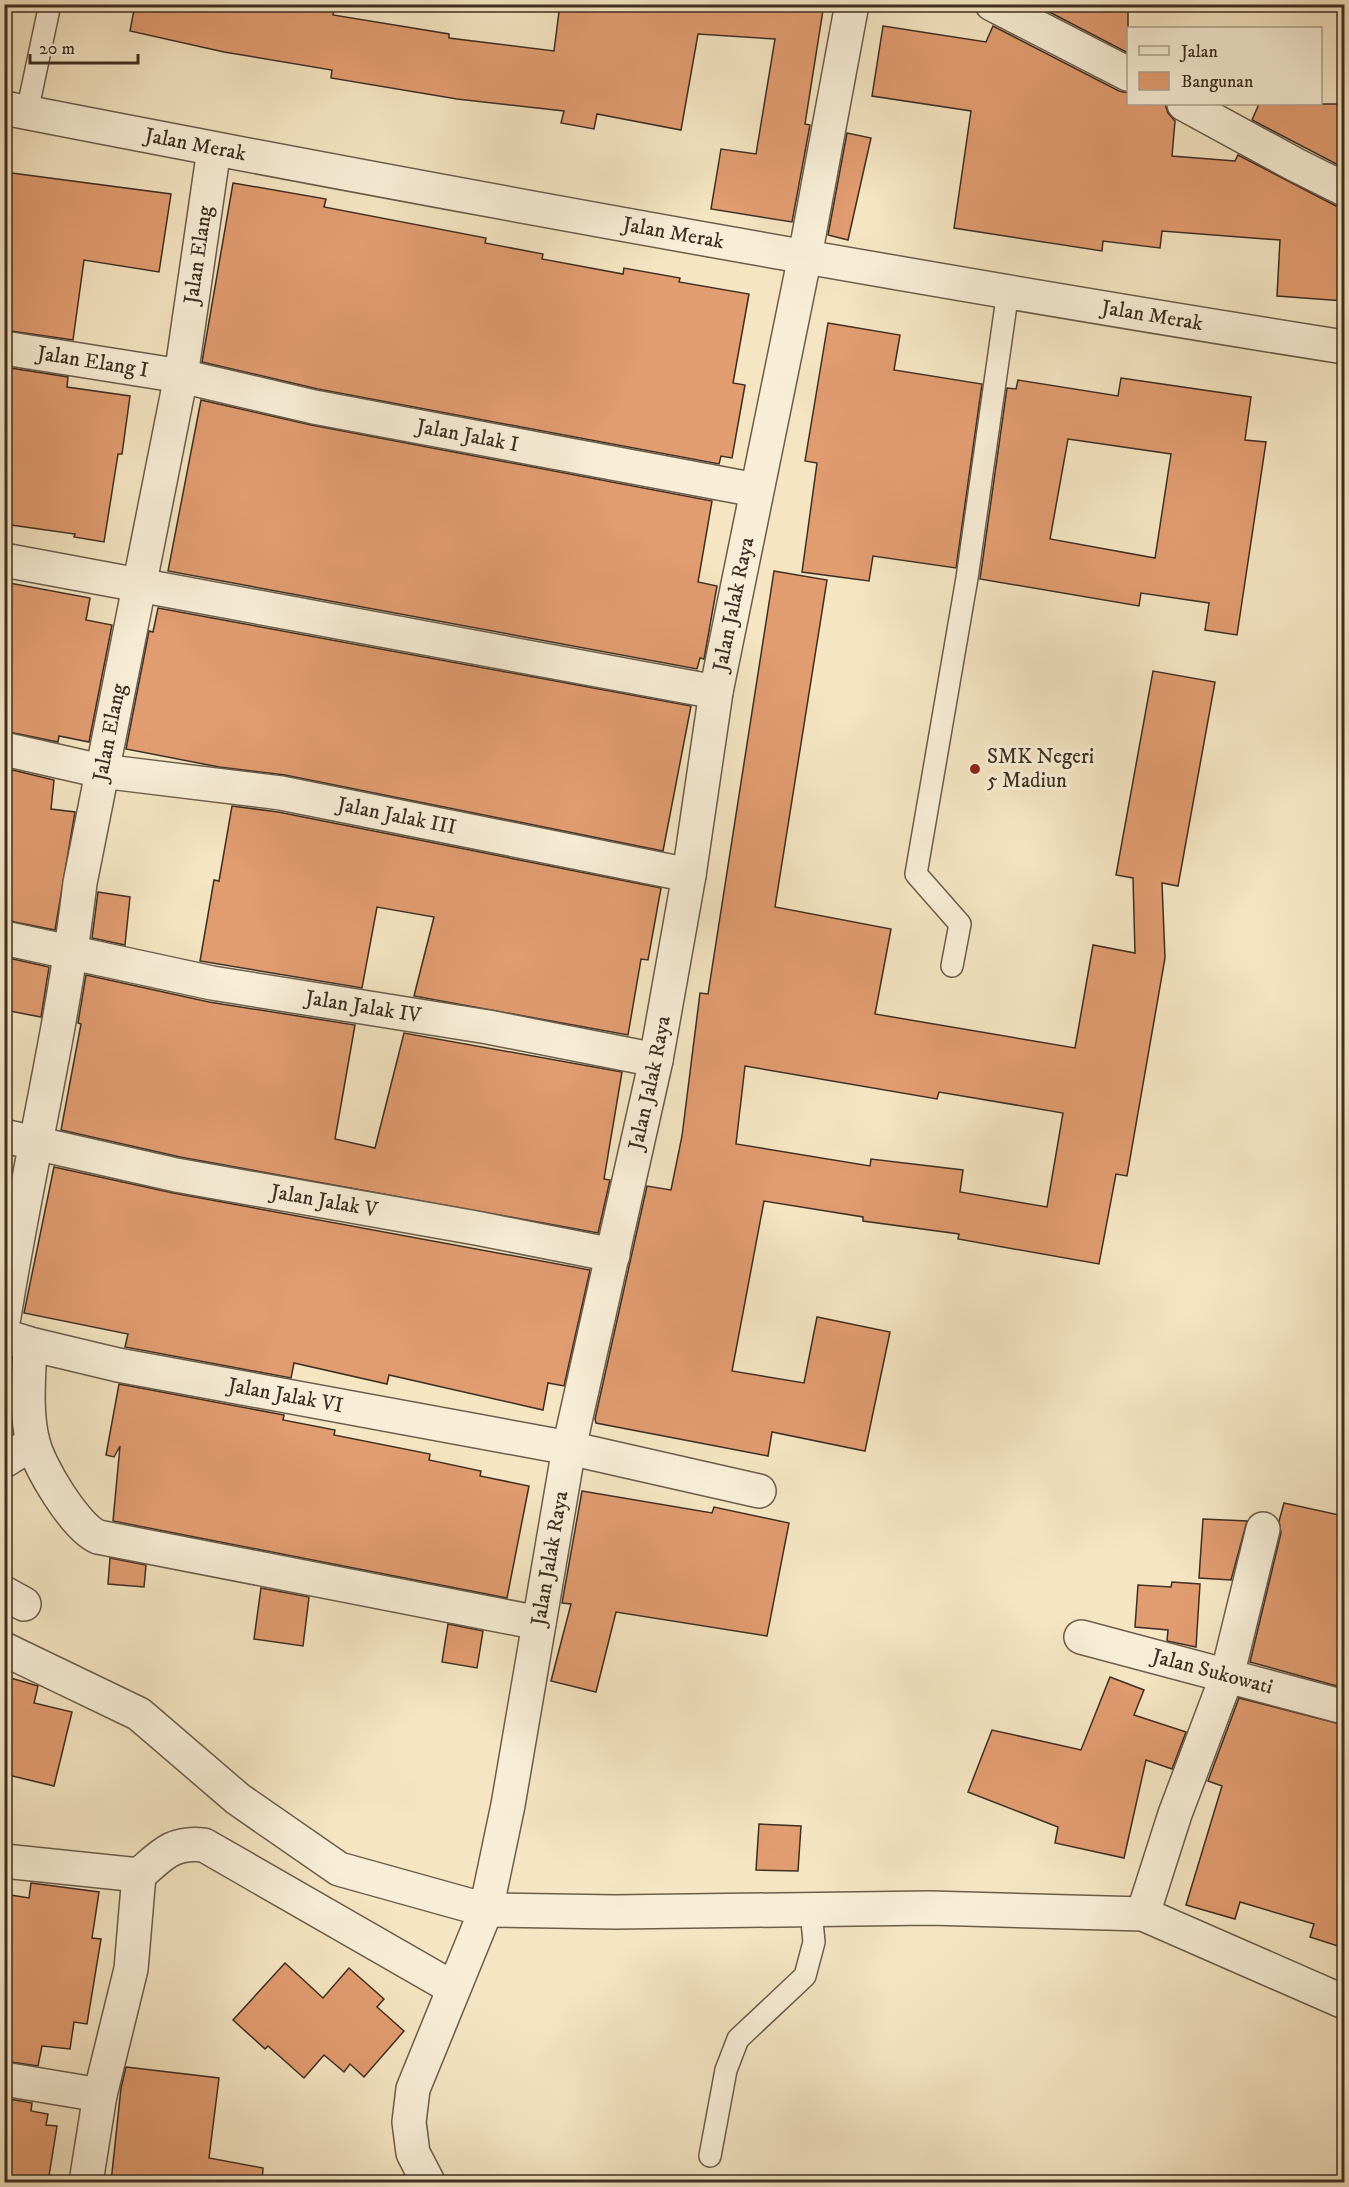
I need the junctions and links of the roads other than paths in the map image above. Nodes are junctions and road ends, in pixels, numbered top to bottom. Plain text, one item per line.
1 (50, 4) edge
2 (852, 4) edge
3 (992, 4) edge
4 (1127, 73) edge
5 (1186, 105) edge
6 (16, 110) edge
7 (214, 149) junction
8 (1344, 189) edge
9 (805, 256) junction
10 (1008, 291) junction
11 (1344, 347) edge
12 (4, 348) edge
13 (181, 376) junction
14 (756, 490) junction
15 (4, 560) edge
16 (139, 585) junction
17 (716, 692) junction
18 (4, 749) edge
19 (101, 771) junction
20 (689, 875) junction
21 (4, 938) edge
22 (72, 952) junction
23 (952, 966) dead end
24 (656, 1059) junction
25 (4, 1136) edge
26 (37, 1142) junction
27 (613, 1255) junction
28 (4, 1317) edge
29 (17, 1338) edge
30 (33, 1443) junction
31 (569, 1448) junction
32 (4, 1461) edge
33 (759, 1491) dead end
34 (1263, 1529) dead end
35 (539, 1623) junction
36 (1081, 1637) dead end
37 (4, 1649) edge
38 (1227, 1676) junction
39 (1344, 1707) edge
40 (4, 1861) edge
41 (139, 1875) junction
42 (486, 1910) junction
43 (811, 1911) junction
44 (1143, 1914) junction
45 (453, 1988) junction
46 (1344, 2002) edge
47 (4, 2079) edge
48 (100, 2095) junction
49 (710, 2156) dead end
50 (86, 2182) edge
51 (428, 2182) edge

1 - 6 lane
2 - 9 street, Jalan Jalak Raya
3 - 4 street
5 - 8 street
6 - 7 street, Jalan Merak
7 - 9 street, Jalan Merak
7 - 13 street, Jalan Elang
9 - 10 street, Jalan Merak
9 - 14 street, Jalan Jalak Raya
10 - 11 street, Jalan Merak
10 - 23 lane
12 - 13 street, Jalan Elang I
13 - 14 street, Jalan Jalak I
13 - 16 street, Jalan Elang
14 - 17 street, Jalan Jalak Raya
15 - 16 street
16 - 17 street
16 - 19 street, Jalan Elang
17 - 20 street, Jalan Jalak Raya
18 - 19 street, Jalan Jalak III
19 - 20 street, Jalan Jalak III
19 - 22 street, Jalan Elang
20 - 24 street, Jalan Jalak Raya
21 - 22 street, Jalan Jalak IV
22 - 24 street, Jalan Jalak IV
22 - 26 street, Jalan Elang
24 - 27 street, Jalan Jalak Raya
25 - 26 street, Jalan Jalak V
26 - 27 street, Jalan Jalak V
26 - 28 street, Jalan Elang
27 - 31 street, Jalan Jalak Raya
29 - 30 street
29 - 31 street, Jalan Jalak VI
30 - 32 street
30 - 35 street
31 - 33 street, Jalan Jalak VI
31 - 35 street, Jalan Jalak Raya
34 - 38 street
35 - 42 street, Jalan Jalak Raya
36 - 38 street, Jalan Sukowati
37 - 42 street
38 - 39 street, Jalan Sukowati
38 - 44 street
40 - 41 street
41 - 45 street
41 - 48 street
42 - 43 street
42 - 45 street, Jalan Jalak Raya
43 - 44 street
43 - 49 lane
44 - 46 street
45 - 51 street, Jalan Jalak Raya
47 - 48 street
48 - 50 street

